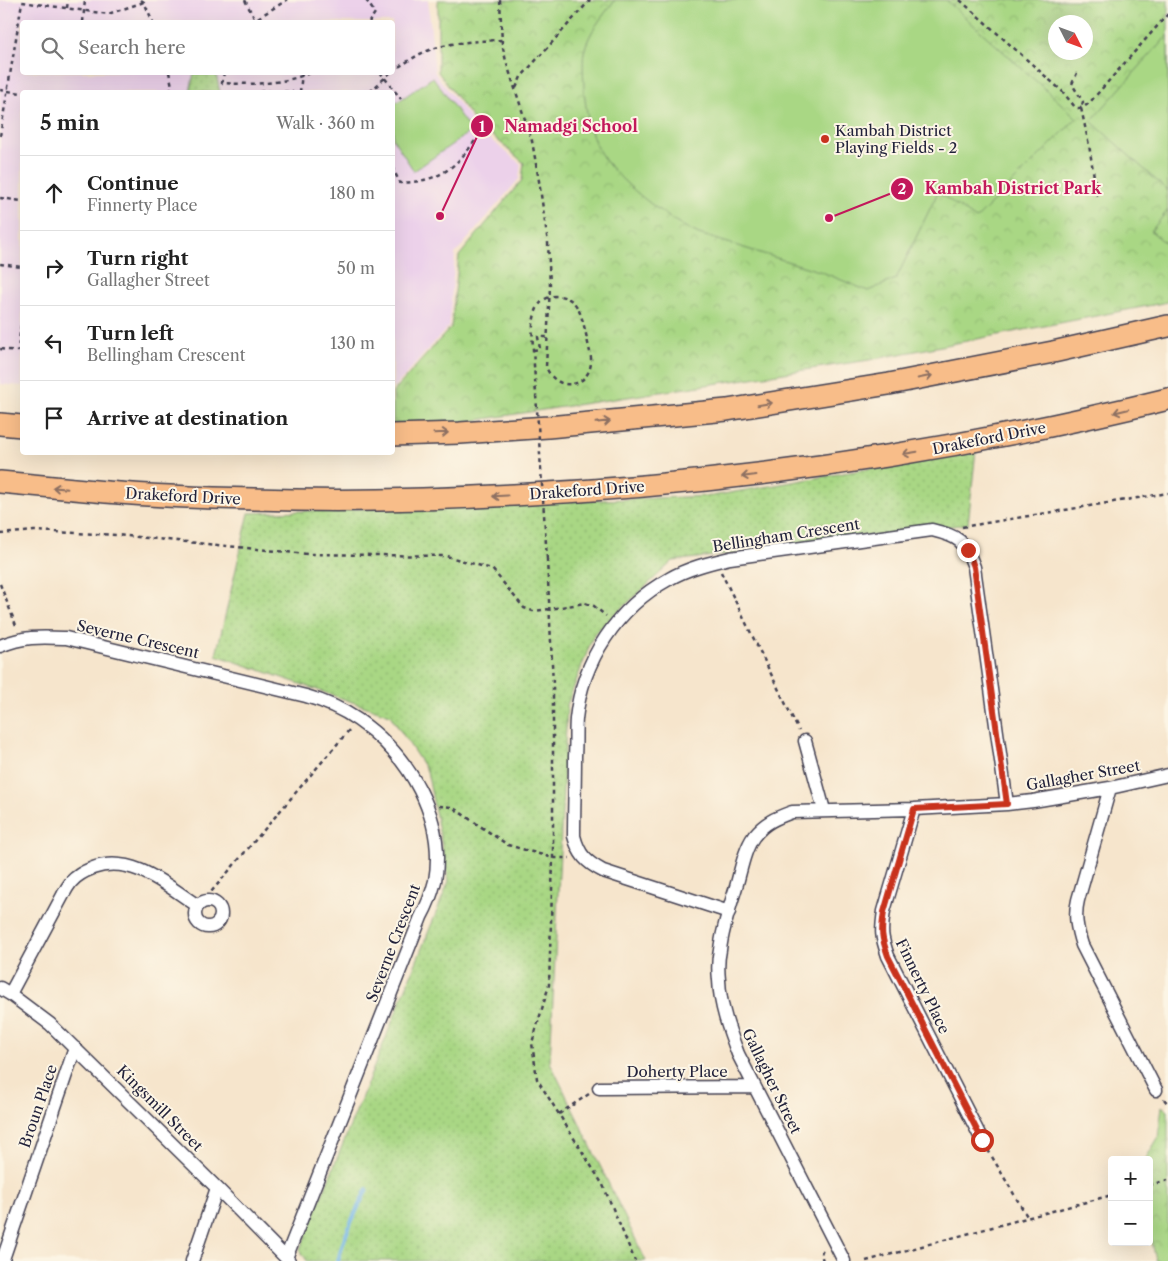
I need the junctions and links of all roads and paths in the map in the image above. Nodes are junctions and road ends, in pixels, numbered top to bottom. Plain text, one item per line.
1 (68, 0) edge
2 (85, 0) edge
3 (245, 0) edge
4 (287, 0) edge
5 (366, 0) edge
6 (500, 0) edge
7 (590, 0) edge
8 (960, 0) edge
9 (142, 1) edge
10 (67, 8) junction
11 (84, 10) junction
12 (1168, 14) edge
13 (82, 20) edge
14 (152, 20) edge
15 (255, 20) joint
16 (370, 20) edge
17 (502, 40) junction
18 (395, 70) edge
19 (1077, 73) dead end
20 (170, 75) edge
21 (223, 75) edge
22 (306, 75) edge
23 (382, 75) edge
24 (388, 75) edge
25 (302, 77) junction
26 (385, 78) junction
27 (516, 89) junction
28 (0, 90) edge
29 (171, 90) edge
30 (300, 90) edge
31 (372, 90) edge
32 (394, 90) edge
33 (7, 91) junction
34 (395, 91) edge
35 (20, 93) edge
36 (401, 99) dead end
37 (1081, 108) junction
38 (480, 134) dead end
39 (0, 136) edge
40 (395, 173) edge
41 (1097, 196) dead end
42 (0, 198) edge
43 (20, 201) edge
44 (0, 264) edge
45 (20, 267) edge
46 (1168, 326) edge
47 (20, 334) edge
48 (547, 337) junction
49 (0, 349) edge
50 (533, 350) junction
51 (1168, 399) edge
52 (0, 424) edge
53 (20, 426) edge
54 (395, 435) edge
55 (0, 482) edge
56 (1168, 493) edge
57 (956, 528) dead end
58 (0, 534) edge
59 (716, 562) junction
60 (0, 584) edge
61 (594, 606) dead end
62 (550, 609) junction
63 (21, 639) junction
64 (0, 646) edge
65 (347, 724) dead end
66 (804, 741) joint
67 (1168, 776) edge
68 (1110, 788) junction
69 (1007, 804) junction
70 (438, 806) dead end
71 (914, 809) junction
72 (824, 810) junction
73 (553, 858) junction
74 (573, 858) dead end
75 (203, 903) joint
76 (729, 912) junction
77 (5, 991) edge
78 (75, 1048) junction
79 (755, 1087) junction
80 (599, 1088) joint
81 (1156, 1090) dead end
82 (559, 1114) junction
83 (982, 1140) joint
84 (1167, 1180) edge
85 (1153, 1184) edge
86 (1168, 1184) edge
87 (217, 1188) junction
88 (1108, 1196) edge
89 (1028, 1218) junction
90 (2, 1259) dead end
91 (288, 1259) edge
92 (192, 1261) edge
93 (635, 1261) edge
94 (844, 1261) edge
95 (866, 1261) edge

1 - 10 path
2 - 11 path
3 - 15 path
4 - 15 path
5 - 16 path
6 - 17 path
7 - 27 path
8 - 37 path
9 - 11 path
9 - 14 path
10 - 11 path
10 - 33 path
11 - 13 path
12 - 37 path
17 - 18 path
17 - 27 path
19 - 37 path
20 - 29 path
21 - 25 path
22 - 25 path
23 - 26 path
24 - 26 path
25 - 30 path
26 - 31 path
26 - 32 path
27 - 48 path
28 - 33 path
33 - 35 path
33 - 39 path
34 - 36 path
37 - 41 path
38 - 40 path
42 - 43 path
44 - 45 path
54 -> 46 highway
47 - 49 path
48 - 50 path, bridge
48 - 50 path, bridge
50 - 62 path, bridge
51 -> 55 highway, Drakeford Drive
52 - 53 highway
56 - 57 path
58 - 62 path
59 - 66 path
59 - 69 street, Bellingham Crescent
59 - 76 street, Bellingham Crescent
60 - 63 path
61 - 62 path
62 - 73 path
63 - 64 street, Severne Crescent
63 - 91 street, Severne Crescent
65 - 75 path
66 - 72 street
67 - 68 street, Gallagher Street
68 - 69 street, Gallagher Street
68 - 81 street
69 - 71 street, Gallagher Street
70 - 73 path
71 - 72 street, Gallagher Street
71 - 83 street, Finnerty Place
72 - 76 street, Gallagher Street
73 - 74 path
73 - 82 path
75 - 77 street
76 - 79 street, Gallagher Street
77 - 78 street, Kingsmill Street
78 - 87 street, Kingsmill Street
78 - 90 street, Broun Place
79 - 80 street, Doherty Place
79 - 94 street, Gallagher Street
80 - 82 path
82 - 93 path
83 - 89 path
84 - 85 path
84 - 86 path
87 - 91 street, Kingsmill Street
87 - 92 street
88 - 89 path
89 - 95 path

